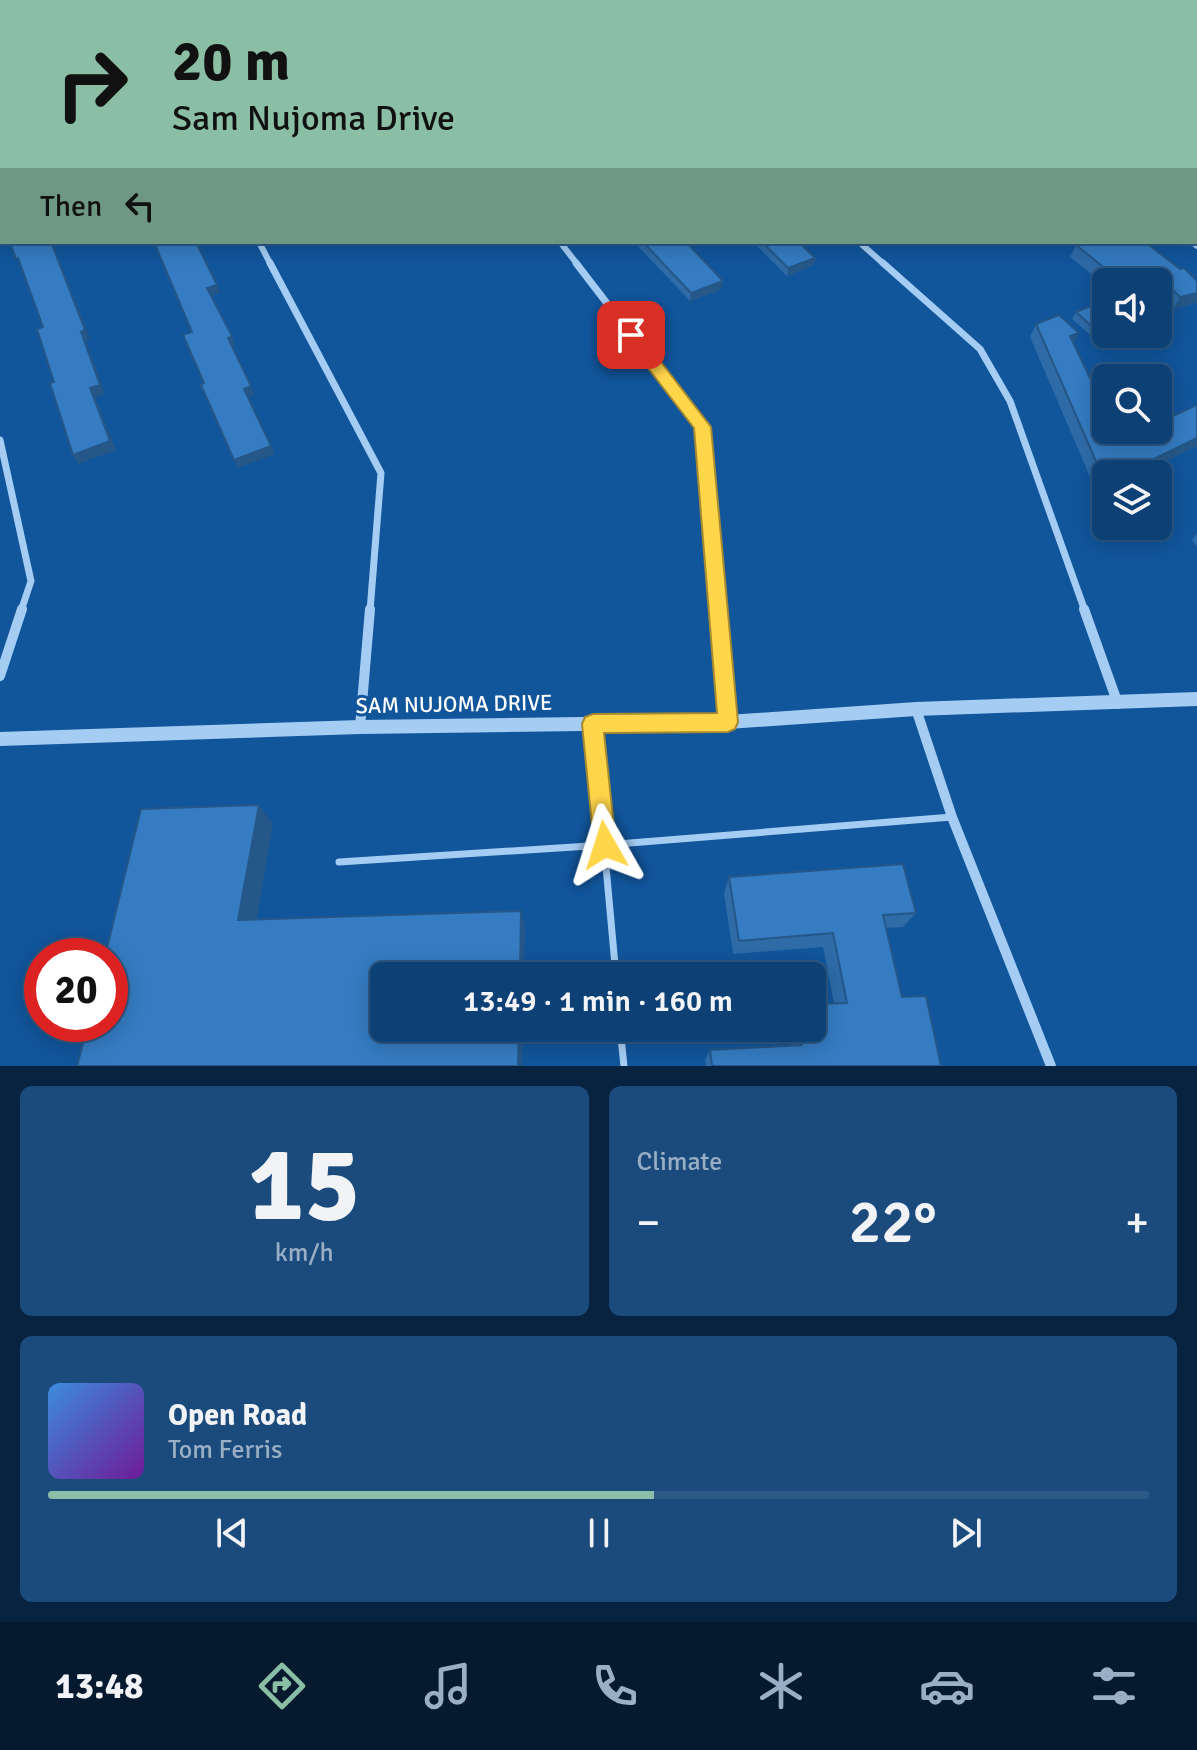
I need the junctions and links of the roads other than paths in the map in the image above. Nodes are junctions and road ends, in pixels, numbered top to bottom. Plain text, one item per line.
1 (260, 244) edge
2 (562, 244) edge
3 (861, 244) edge
4 (0, 440) edge
5 (0, 676) edge
6 (1197, 699) edge
7 (1118, 704) junction
8 (916, 709) junction
9 (728, 722) junction
10 (593, 724) junction
11 (360, 727) junction
12 (0, 739) edge
13 (952, 817) junction
14 (605, 845) junction
15 (339, 862) dead end
16 (615, 962) edge
17 (621, 1042) edge
18 (624, 1066) edge
19 (1051, 1066) edge

1 - 11 street
2 - 9 street
3 - 7 street
4 - 5 street
6 - 7 street, SAM NUJOMA DRIVE
7 - 8 street, SAM NUJOMA DRIVE
8 - 9 street, SAM NUJOMA DRIVE
8 - 13 street
9 - 10 street, SAM NUJOMA DRIVE
10 - 11 street, SAM NUJOMA DRIVE
10 - 14 lane
11 - 12 street, SAM NUJOMA DRIVE
13 - 14 lane
13 - 19 street
14 - 15 lane
14 - 16 lane
17 - 18 lane

